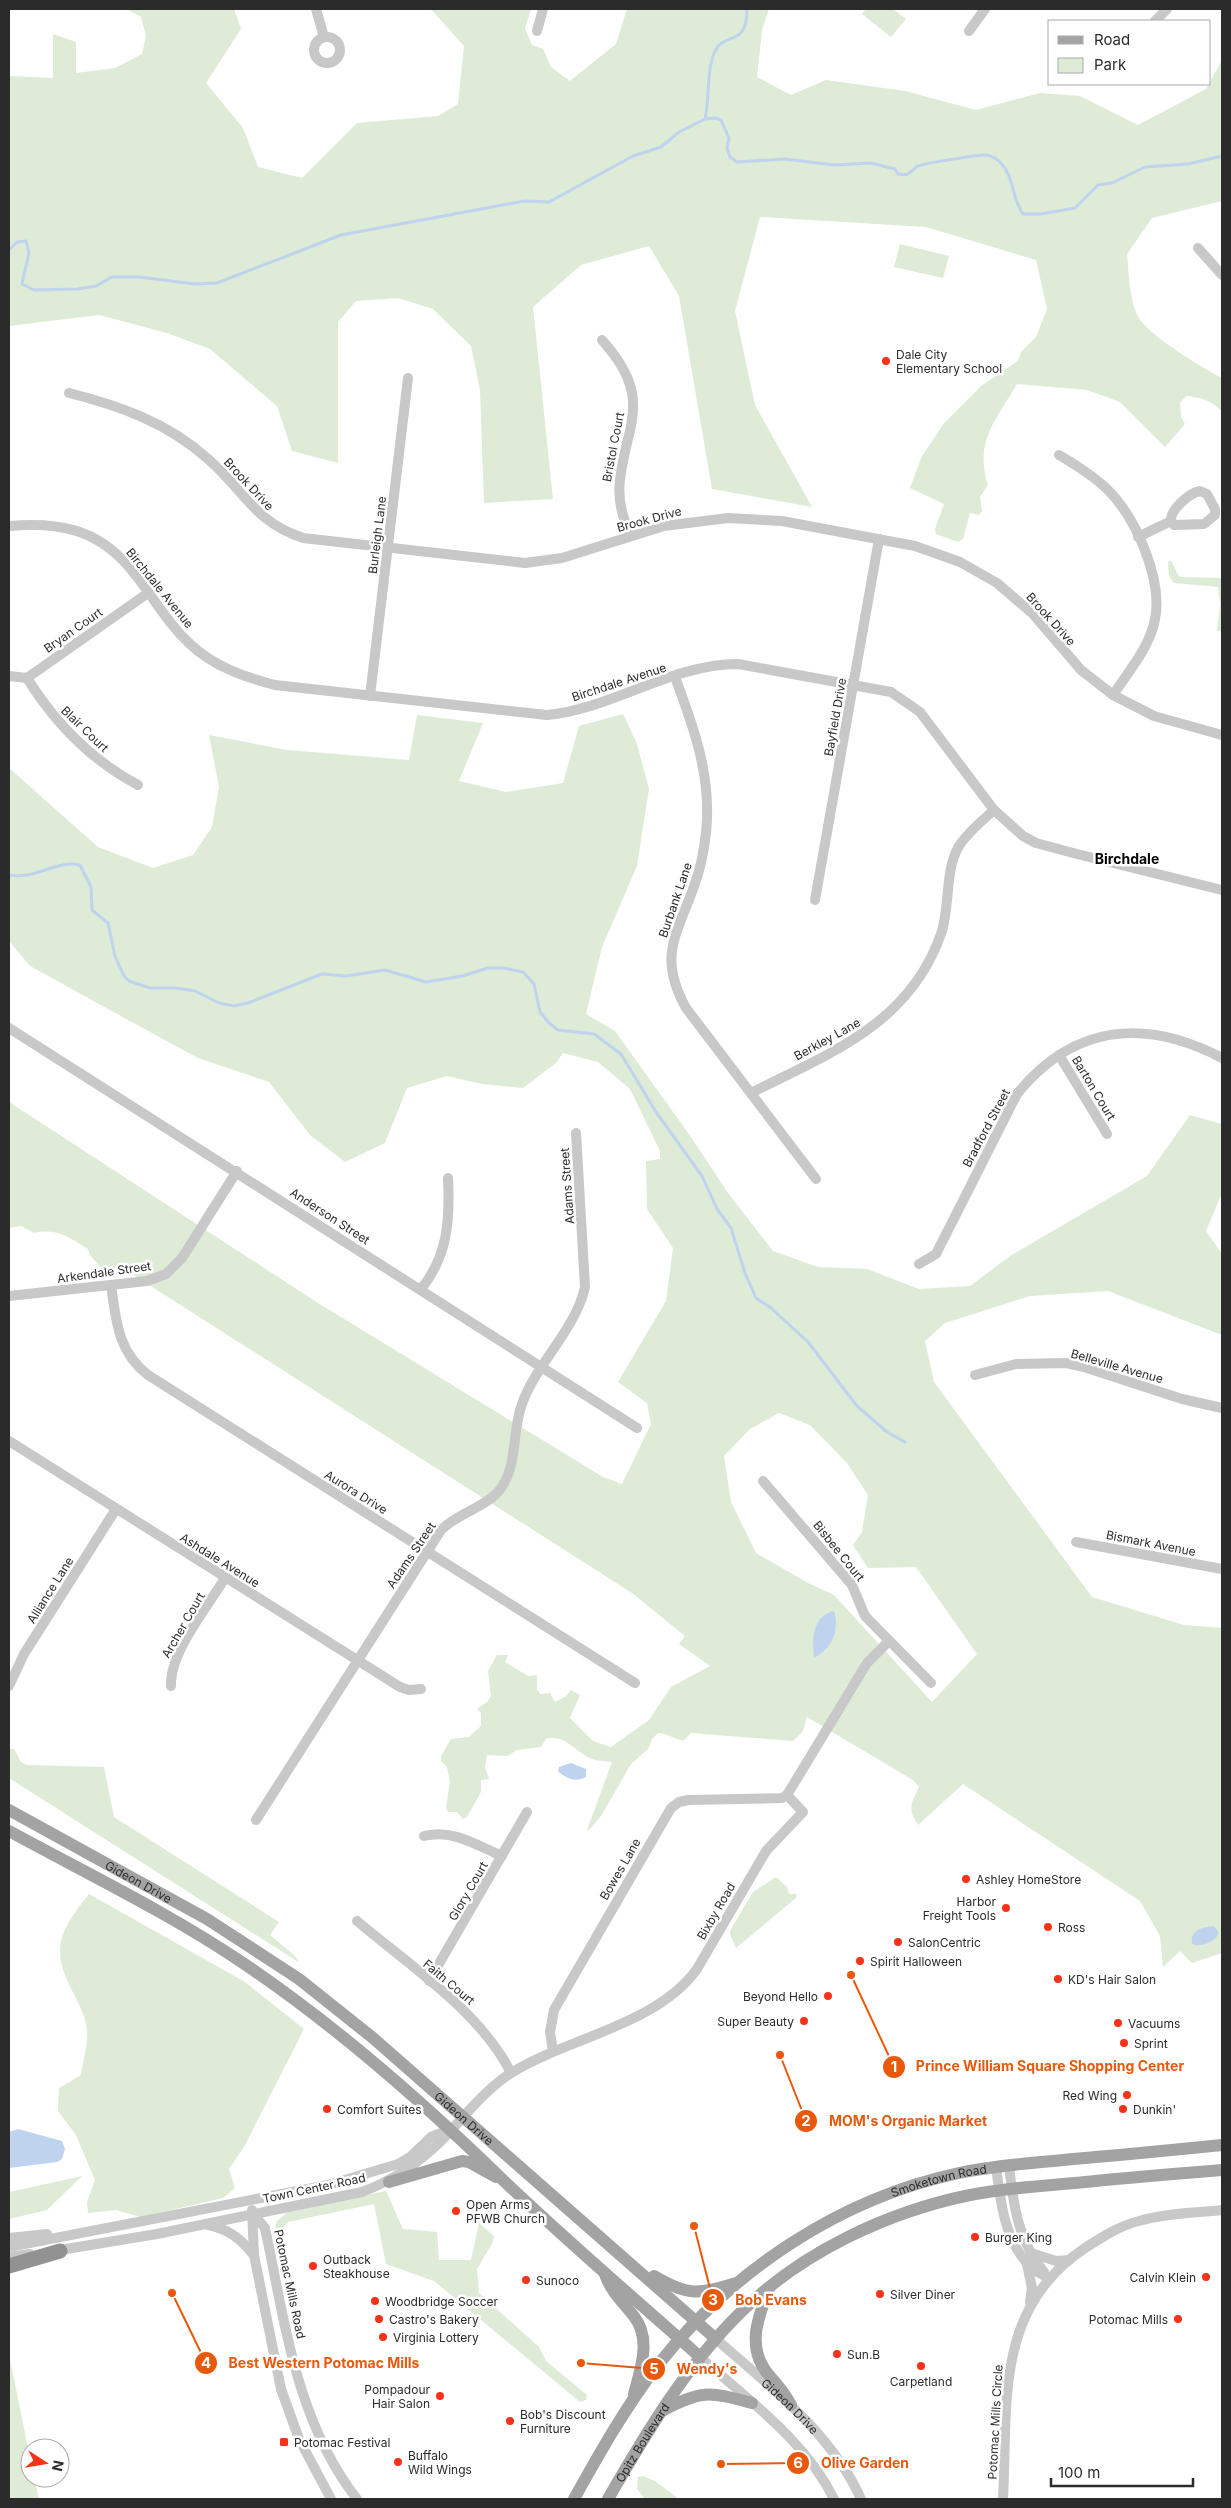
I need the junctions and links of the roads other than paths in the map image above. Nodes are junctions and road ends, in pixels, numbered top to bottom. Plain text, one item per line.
1 (316, 9) edge
2 (542, 9) edge
3 (984, 9) edge
4 (1167, 9) edge
5 (1156, 20) edge
6 (537, 31) dead end
7 (969, 31) dead end
8 (324, 37) dead end
9 (1198, 248) dead end
10 (1222, 274) edge
11 (602, 340) dead end
12 (408, 378) dead end
13 (69, 393) dead end
14 (1059, 455) dead end
15 (1171, 521) junction
16 (9, 526) edge
17 (631, 536) junction
18 (1138, 537) junction
19 (880, 539) junction
20 (388, 548) junction
21 (148, 593) junction
22 (9, 676) edge
23 (675, 677) junction
24 (27, 678) junction
25 (854, 684) junction
26 (370, 696) junction
27 (1113, 696) junction
28 (1222, 735) edge
29 (138, 785) dead end
30 (994, 810) junction
31 (1222, 890) edge
32 (815, 900) dead end
33 (9, 1028) edge
34 (1059, 1055) junction
35 (1222, 1058) edge
36 (750, 1093) junction
37 (576, 1134) dead end
38 (1107, 1134) dead end
39 (237, 1171) junction
40 (448, 1178) dead end
41 (816, 1179) dead end
42 (919, 1264) dead end
43 (111, 1285) junction
44 (420, 1289) junction
45 (9, 1296) edge
46 (542, 1367) junction
47 (974, 1374) dead end
48 (1222, 1408) edge
49 (637, 1428) dead end
50 (9, 1440) edge
51 (763, 1481) dead end
52 (116, 1509) junction
53 (1076, 1542) dead end
54 (427, 1551) junction
55 (1222, 1569) edge
56 (225, 1578) junction
57 (889, 1641) junction
58 (358, 1661) junction
59 (635, 1683) dead end
60 (931, 1683) dead end
61 (9, 1686) edge
62 (171, 1686) dead end
63 (421, 1689) dead end
64 (787, 1795) junction
65 (9, 1810) edge
66 (527, 1812) dead end
67 (256, 1820) dead end
68 (9, 1831) edge
69 (424, 1836) dead end
70 (90, 1854) junction
71 (502, 1856) junction
72 (82, 1870) junction
73 (357, 1921) dead end
74 (429, 1981) junction
75 (553, 2051) junction
76 (511, 2073) junction
77 (462, 2116) junction
78 (450, 2129) junction
79 (1222, 2145) edge
80 (1009, 2165) junction
81 (996, 2166) junction
82 (1222, 2170) edge
83 (503, 2179) junction
84 (389, 2182) junction
85 (1005, 2189) junction
86 (250, 2201) junction
87 (1222, 2210) edge
88 (253, 2214) junction
89 (204, 2224) junction
90 (86, 2233) junction
91 (9, 2238) edge
92 (9, 2247) edge
93 (60, 2251) junction
94 (1031, 2253) junction
95 (254, 2255) junction
96 (9, 2257) edge
97 (1069, 2260) junction
98 (1027, 2264) junction
99 (9, 2266) edge
100 (636, 2269) junction
101 (604, 2272) junction
102 (1050, 2279) junction
103 (741, 2282) junction
104 (770, 2287) junction
105 (1028, 2308) junction
106 (696, 2322) junction
107 (680, 2339) junction
108 (716, 2339) junction
109 (700, 2357) junction
110 (632, 2403) junction
111 (752, 2403) junction
112 (791, 2406) junction
113 (660, 2412) junction
114 (331, 2499) edge
115 (357, 2499) edge
116 (574, 2499) edge
117 (608, 2499) edge
118 (834, 2499) edge
119 (861, 2499) edge
120 (1003, 2499) edge

1 - 8 street
2 - 6 street
3 - 7 street
4 - 5 street
9 - 10 street
11 - 17 street, Bristol Court
12 - 20 street, Burleigh Lane
13 - 20 street, Brook Drive
14 - 18 street
15 - 15 street
15 - 18 street
16 - 21 street, Birchdale Avenue
17 - 19 street, Brook Drive
17 - 20 street, Brook Drive
18 - 27 street
19 - 25 street, Bayfield Drive
19 - 27 street, Brook Drive
20 - 26 street, Burleigh Lane
21 - 24 street, Bryan Court
21 - 26 street, Birchdale Avenue
22 - 24 street
23 - 25 street, Birchdale Avenue
23 - 26 street, Birchdale Avenue
23 - 36 street, Burbank Lane
24 - 29 street, Blair Court
25 - 30 street, Birchdale Avenue
25 - 32 street, Bayfield Drive
27 - 28 street, Brook Drive
30 - 31 street, Birchdale Avenue
30 - 36 street, Berkley Lane
33 - 39 street, Anderson Street
34 - 35 street, Bradford Street
34 - 38 street, Barton Court
34 - 42 street, Bradford Street
36 - 41 street, Burbank Lane
37 - 46 street, Adams Street
39 - 43 street, Arkendale Street
39 - 44 street, Anderson Street
40 - 44 street
43 - 45 street, Arkendale Street
43 - 54 street, Aurora Drive
44 - 46 street, Anderson Street
46 - 49 street, Anderson Street
46 - 54 street, Adams Street
47 - 48 street, Belleville Avenue
50 - 52 street, Ashdale Avenue
51 - 57 street, Bisbee Court
52 - 56 street, Ashdale Avenue
52 - 61 street, Alliance Lane
53 - 55 street, Bismark Avenue
54 - 58 street, Adams Street
54 - 59 street, Aurora Drive
56 - 58 street, Ashdale Avenue
56 - 62 street, Archer Court
57 - 60 street, Bisbee Court
57 - 64 street
58 - 63 street, Ashdale Avenue
58 - 67 street, Adams Street
64 - 75 street, Bixby Road
64 - 75 street, Bowes Lane
65 - 70 main road, Gideon Drive
66 - 71 street, Glory Court
68 - 72 main road, Gideon Drive
69 - 71 street
70 - 72 main road
70 - 77 main road, Gideon Drive
71 - 74 street, Glory Court
72 - 78 main road, Gideon Drive
73 - 74 street, Faith Court
74 - 76 street, Faith Court
75 - 76 street, Bixby Road
76 - 77 street, Bixby Road
77 - 78 street, Town Center Road
77 - 100 main road, Gideon Drive
78 - 83 main road, Gideon Drive
78 - 84 street, Town Center Road
78 - 86 street, Town Center Road
79 - 80 main road, Smoketown Road
80 - 81 main road, Smoketown Road
80 - 85 street
81 - 85 street
81 - 103 main road, Smoketown Road
82 - 85 main road, Smoketown Road
83 - 84 main road
83 - 101 main road, Gideon Drive
84 - 88 street, Town Center Road
85 - 94 street
85 - 98 street
85 - 104 main road, Smoketown Road
86 - 88 street, Potomac Mills Road
86 - 90 street
87 - 97 street, Potomac Mills Circle
88 - 89 street
88 - 95 street, Potomac Mills Road
88 - 115 street, Potomac Mills Road
89 - 93 street
89 - 95 street
90 - 91 street
90 - 92 street
93 - 96 street
93 - 99 highway
94 - 97 street
94 - 102 street
95 - 114 street, Potomac Mills Road
97 - 102 street, Potomac Mills Circle
98 - 102 street
98 - 105 street
100 - 103 main road
100 - 106 main road, Gideon Drive
101 - 107 main road, Gideon Drive
101 - 110 main road
102 - 105 street, Potomac Mills Circle
103 - 106 main road, Smoketown Road
104 - 108 main road, Smoketown Road
104 - 112 main road
105 - 120 street, Potomac Mills Circle
106 - 107 main road
106 - 108 main road, Gideon Drive
107 - 109 main road, Gideon Drive
107 - 110 main road
108 - 109 main road, Opitz Boulevard
108 - 112 street, Gideon Drive
109 - 111 street, Gideon Drive
109 - 113 main road, Opitz Boulevard
110 - 116 main road
111 - 113 main road
111 - 118 street, Gideon Drive
112 - 119 street, Gideon Drive
113 - 117 main road, Opitz Boulevard

